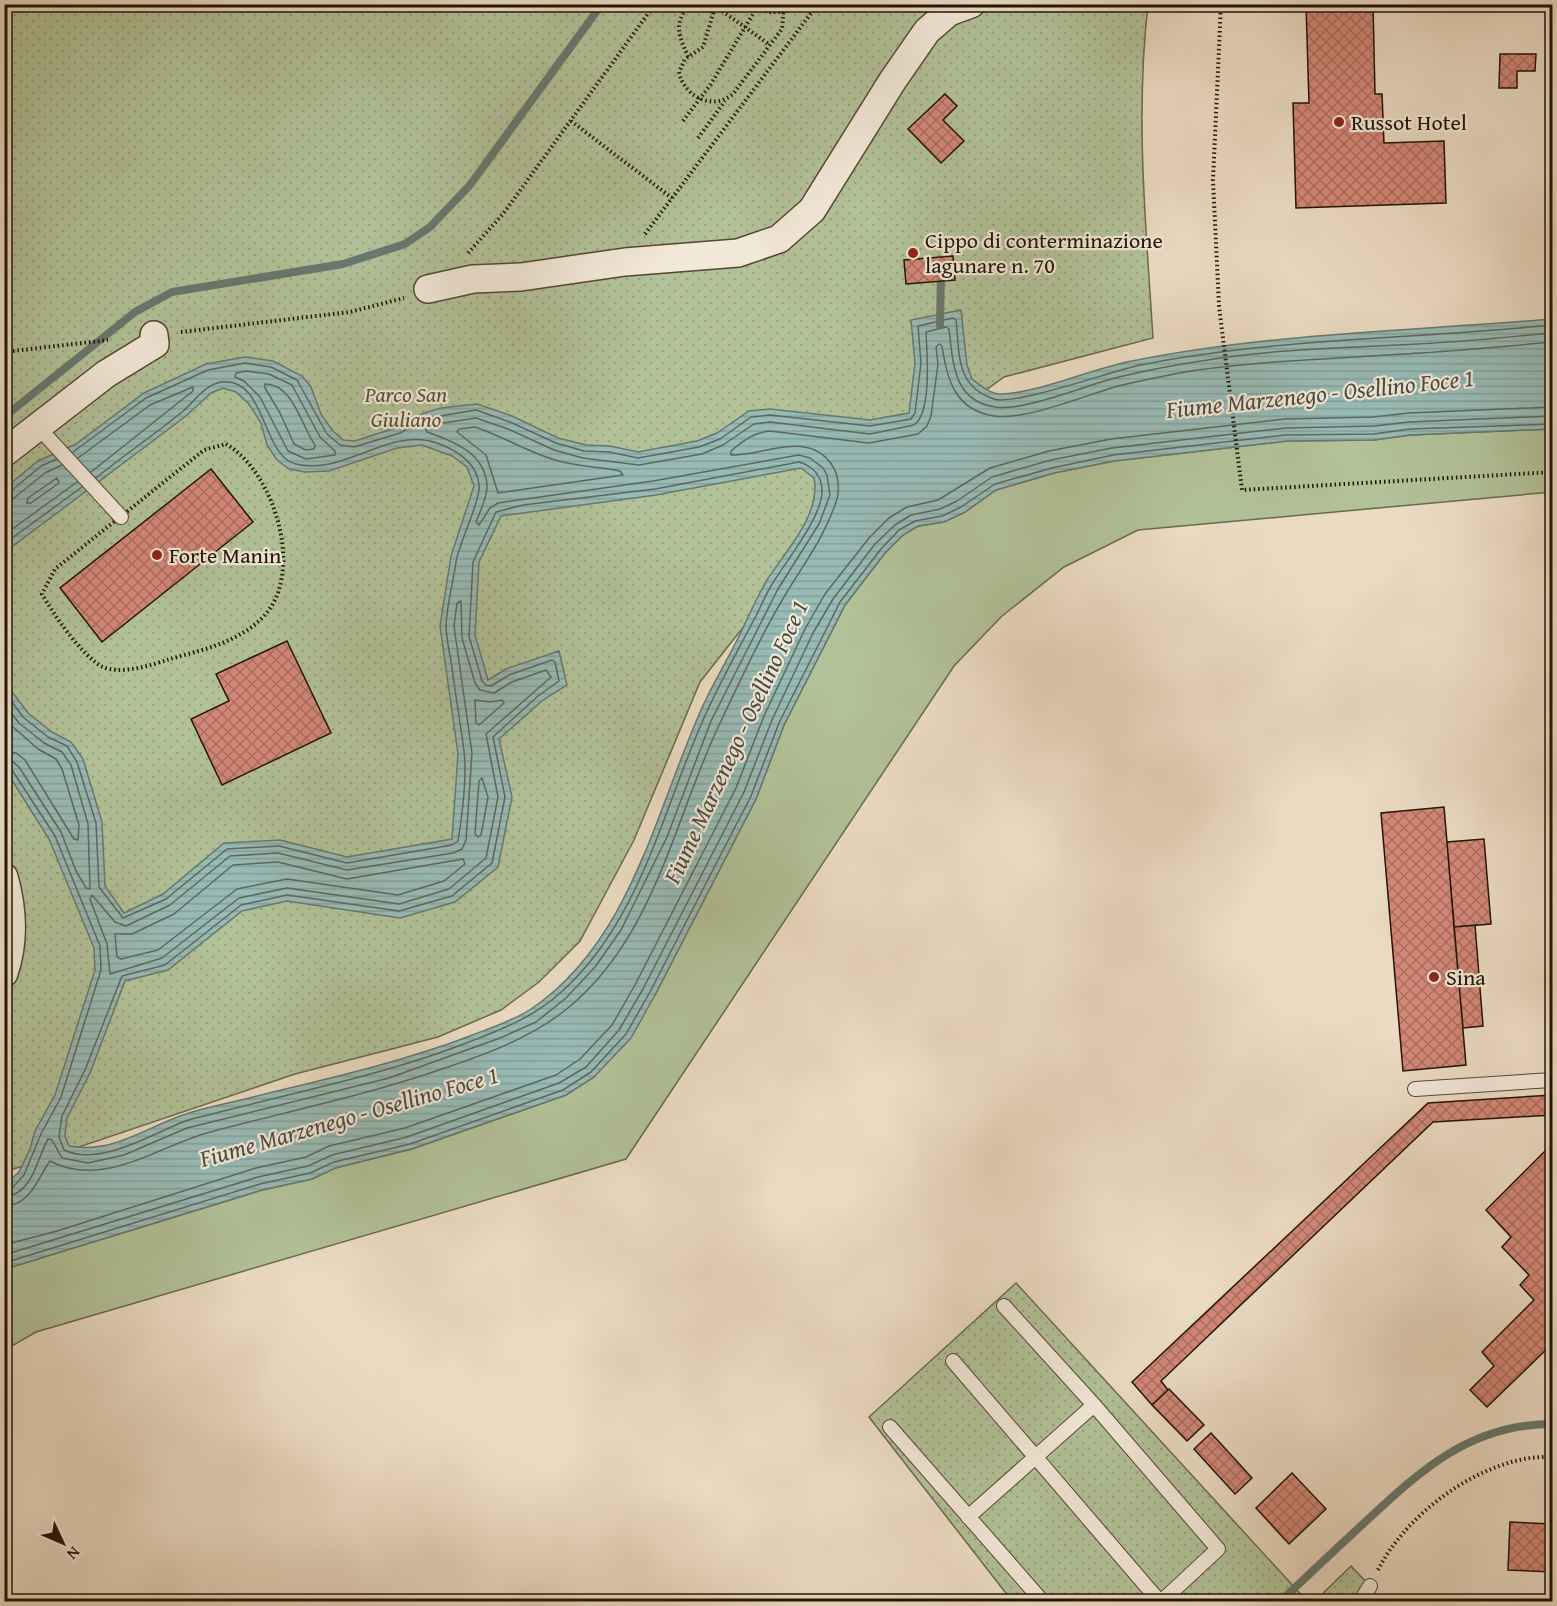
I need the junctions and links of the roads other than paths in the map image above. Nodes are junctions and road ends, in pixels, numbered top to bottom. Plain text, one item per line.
1 (971, 4) edge
2 (428, 289) road end
3 (154, 335) road end
4 (46, 436) junction
5 (4, 453) edge
6 (121, 517) road end
7 (4, 877) edge
8 (4, 973) edge
9 (1552, 1080) edge
10 (1415, 1089) dead end
11 (1004, 1306) dead end
12 (953, 1361) dead end
13 (1094, 1405) junction
14 (890, 1427) dead end
15 (1035, 1458) junction
16 (968, 1516) junction
17 (1370, 1586) road end
18 (1043, 1602) edge
19 (1160, 1602) edge
20 (1360, 1602) edge

1 - 2 street
3 - 4 street
4 - 5 street
4 - 6 lane
7 - 8 street
9 - 10 lane
11 - 13 lane
12 - 15 lane
13 - 15 lane
13 - 19 lane
14 - 16 lane
15 - 16 lane
15 - 19 lane
16 - 18 lane
17 - 20 lane

